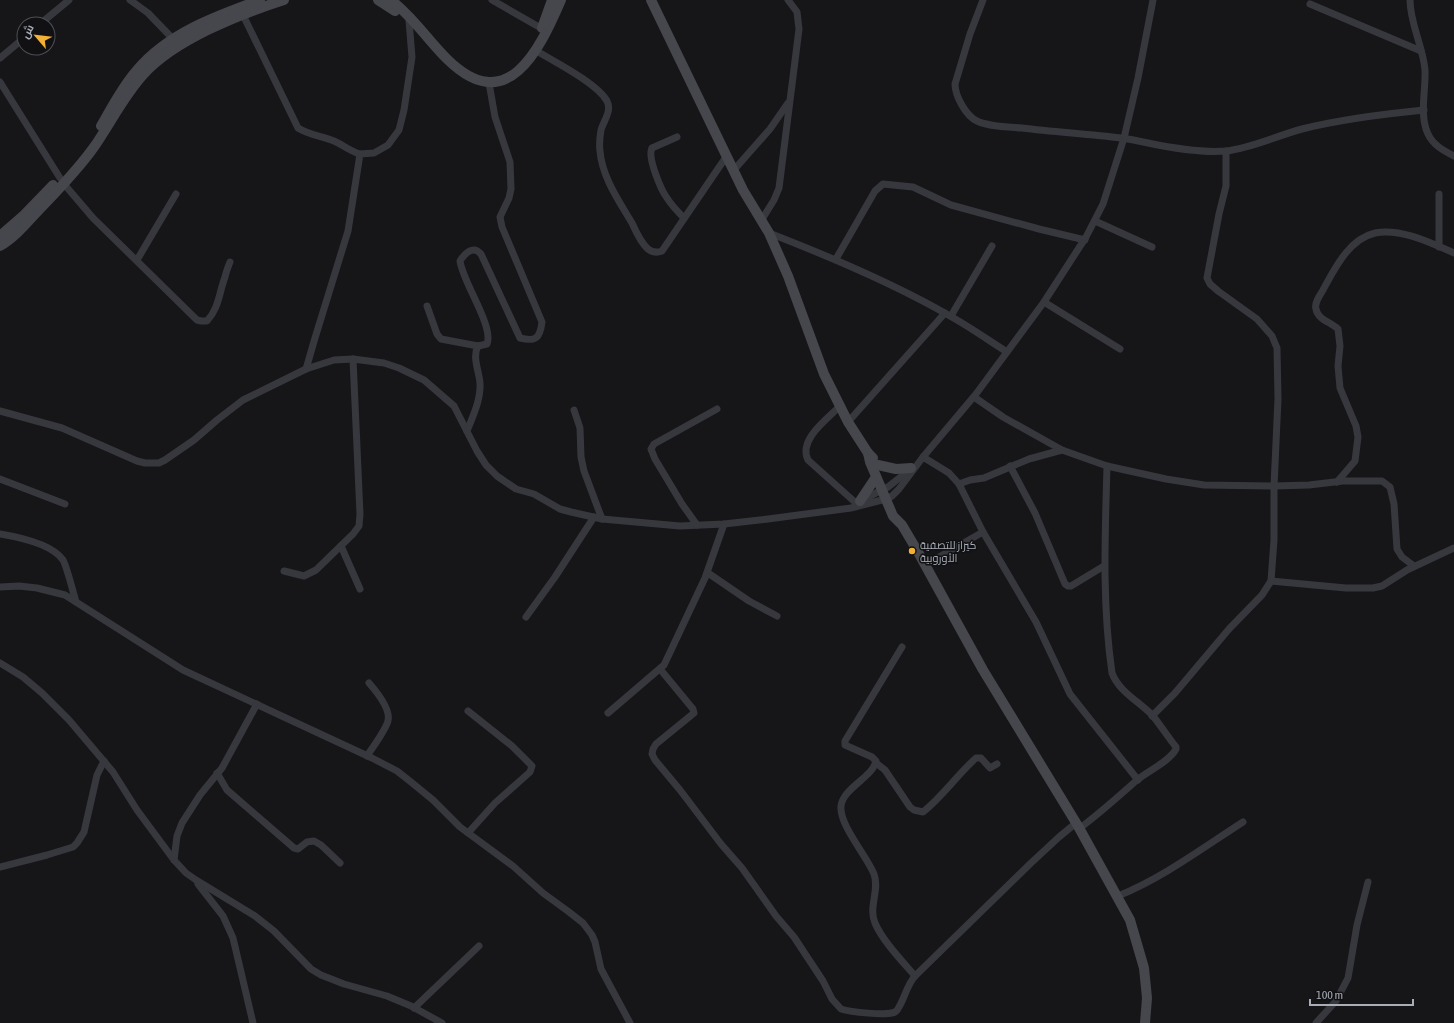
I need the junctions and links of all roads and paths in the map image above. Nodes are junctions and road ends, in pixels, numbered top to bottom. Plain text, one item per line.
1 (68, 0) edge
2 (130, 0) edge
3 (260, 0) edge
4 (284, 0) edge
5 (378, 0) edge
6 (391, 0) edge
7 (492, 0) edge
8 (552, 0) edge
9 (560, 0) edge
10 (651, 0) edge
11 (788, 0) edge
12 (983, 0) edge
13 (1153, 0) edge
14 (1410, 0) edge
15 (504, 3) edge
16 (1310, 4) dead end
17 (243, 15) junction
18 (49, 16) edge
19 (412, 21) junction
20 (543, 33) junction
21 (173, 39) junction
22 (16, 45) edge
23 (535, 50) junction
24 (1421, 51) junction
25 (0, 58) edge
26 (136, 77) junction
27 (0, 82) edge
28 (489, 82) junction
29 (789, 100) junction
30 (1424, 110) junction
31 (677, 137) dead end
32 (1124, 138) junction
33 (1226, 151) junction
34 (360, 154) junction
35 (1454, 156) edge
36 (726, 157) junction
37 (733, 171) junction
38 (62, 181) junction
39 (176, 194) dead end
40 (1439, 194) dead end
41 (684, 218) junction
42 (761, 221) junction
43 (1095, 221) junction
44 (769, 233) junction
45 (0, 236) edge
46 (1085, 240) junction
47 (0, 246) edge
48 (992, 246) dead end
49 (1152, 247) dead end
50 (1439, 247) junction
51 (1454, 253) edge
52 (836, 259) junction
53 (137, 260) junction
54 (230, 262) dead end
55 (1044, 302) junction
56 (427, 306) dead end
57 (948, 314) junction
58 (478, 346) junction
59 (1120, 349) dead end
60 (1007, 352) junction
61 (353, 359) junction
62 (306, 369) junction
63 (974, 397) junction
64 (839, 407) junction
65 (717, 409) dead end
66 (574, 410) dead end
67 (0, 411) edge
68 (848, 422) junction
69 (467, 431) junction
70 (1062, 450) junction
71 (868, 454) junction
72 (923, 457) junction
73 (878, 465) junction
74 (1010, 466) junction
75 (1107, 466) junction
76 (913, 467) junction
77 (876, 477) junction
78 (0, 479) edge
79 (1337, 482) junction
80 (959, 484) junction
81 (1274, 486) junction
82 (887, 493) junction
83 (65, 504) dead end
84 (856, 504) junction
85 (594, 517) junction
86 (602, 518) junction
87 (724, 524) junction
88 (697, 525) junction
89 (983, 532) junction
90 (0, 534) edge
91 (341, 546) junction
92 (1454, 548) edge
93 (925, 565) junction
94 (1104, 566) junction
95 (1414, 566) junction
96 (284, 571) dead end
97 (708, 573) junction
98 (1271, 581) junction
99 (0, 587) edge
100 (360, 589) dead end
101 (76, 602) junction
102 (778, 616) dead end
103 (526, 617) dead end
104 (902, 647) dead end
105 (0, 663) edge
106 (660, 669) junction
107 (369, 683) dead end
108 (257, 704) junction
109 (468, 711) dead end
110 (608, 713) dead end
111 (1152, 716) junction
112 (367, 756) junction
113 (104, 761) junction
114 (876, 763) junction
115 (997, 764) dead end
116 (217, 773) junction
117 (1138, 780) junction
118 (1243, 822) dead end
119 (1078, 826) junction
120 (468, 833) junction
121 (174, 860) junction
122 (340, 863) dead end
123 (0, 867) edge
124 (196, 880) junction
125 (1368, 882) dead end
126 (1118, 896) junction
127 (479, 946) dead end
128 (915, 976) junction
129 (414, 1008) junction
130 (253, 1023) edge
131 (442, 1023) edge
132 (630, 1023) edge
133 (1145, 1023) edge
134 (1316, 1023) edge

1 - 18 street
2 - 21 street
3 - 21 street
4 - 17 street
5 - 19 street
6 - 19 street
7 - 15 street
8 - 20 street
9 - 20 street
10 - 36 street
11 - 29 street
12 - 32 street
13 - 32 street
14 - 24 street
15 - 20 street
16 - 24 street
17 - 26 street
17 - 34 street
19 - 28 street
19 - 34 street
20 - 23 street
21 - 26 street
22 - 25 street
23 - 28 street
23 - 41 street
24 - 30 street
26 - 38 street
27 - 38 street
28 - 58 street
29 - 37 street
29 - 42 street
30 - 33 street
30 - 35 street
31 - 41 street
32 - 33 street
32 - 43 street
33 - 81 street
34 - 62 street
36 - 37 street
36 - 41 street
37 - 42 street
38 - 45 street
38 - 47 street
38 - 53 street
39 - 53 street
40 - 50 street
42 - 44 street
43 - 46 street
43 - 49 street
44 - 52 street
44 - 64 street
46 - 52 street
46 - 55 street
48 - 57 street
50 - 51 street
50 - 79 street
52 - 57 street
53 - 54 street
55 - 59 street
55 - 60 street
56 - 58 street
57 - 60 street
57 - 68 street
58 - 69 street
60 - 63 street
61 - 62 street
61 - 69 street
61 - 91 street
62 - 67 street
63 - 70 street
63 - 72 street
64 - 68 street
64 - 84 street
65 - 88 street
66 - 86 street
68 - 71 street
69 - 85 street
70 - 74 street
70 - 75 street
71 - 73 street
71 - 77 street
72 - 76 street
72 - 80 street
73 - 76 street
73 - 82 street
74 - 80 street
74 - 94 street
75 - 81 street
75 - 94 street
76 - 82 street
77 - 82 street
77 - 84 street
78 - 83 street
79 - 81 street
79 - 95 street
80 - 89 street
81 - 98 street
82 - 84 street
82 - 84 street
82 - 93 street
84 - 87 street
85 - 86 street
85 - 103 street
86 - 88 street
87 - 88 street
87 - 97 street
89 - 93 street
89 - 117 street
90 - 101 street
91 - 96 street
91 - 100 street
92 - 95 street
93 - 119 street
94 - 111 street
95 - 98 street
97 - 102 street
97 - 106 street
98 - 111 street
99 - 101 street
101 - 108 street
104 - 114 street
105 - 113 street
106 - 110 street
106 - 128 street
107 - 112 street
108 - 112 street
108 - 116 street
109 - 120 street
111 - 117 street
112 - 120 street
113 - 121 street
113 - 123 street
114 - 115 street
114 - 128 street
116 - 121 street
116 - 122 street
117 - 119 street
118 - 126 street
119 - 126 street
119 - 128 street
120 - 132 street
121 - 124 street
124 - 129 street
124 - 130 street
125 - 134 street
126 - 133 street
127 - 129 street
129 - 131 street

